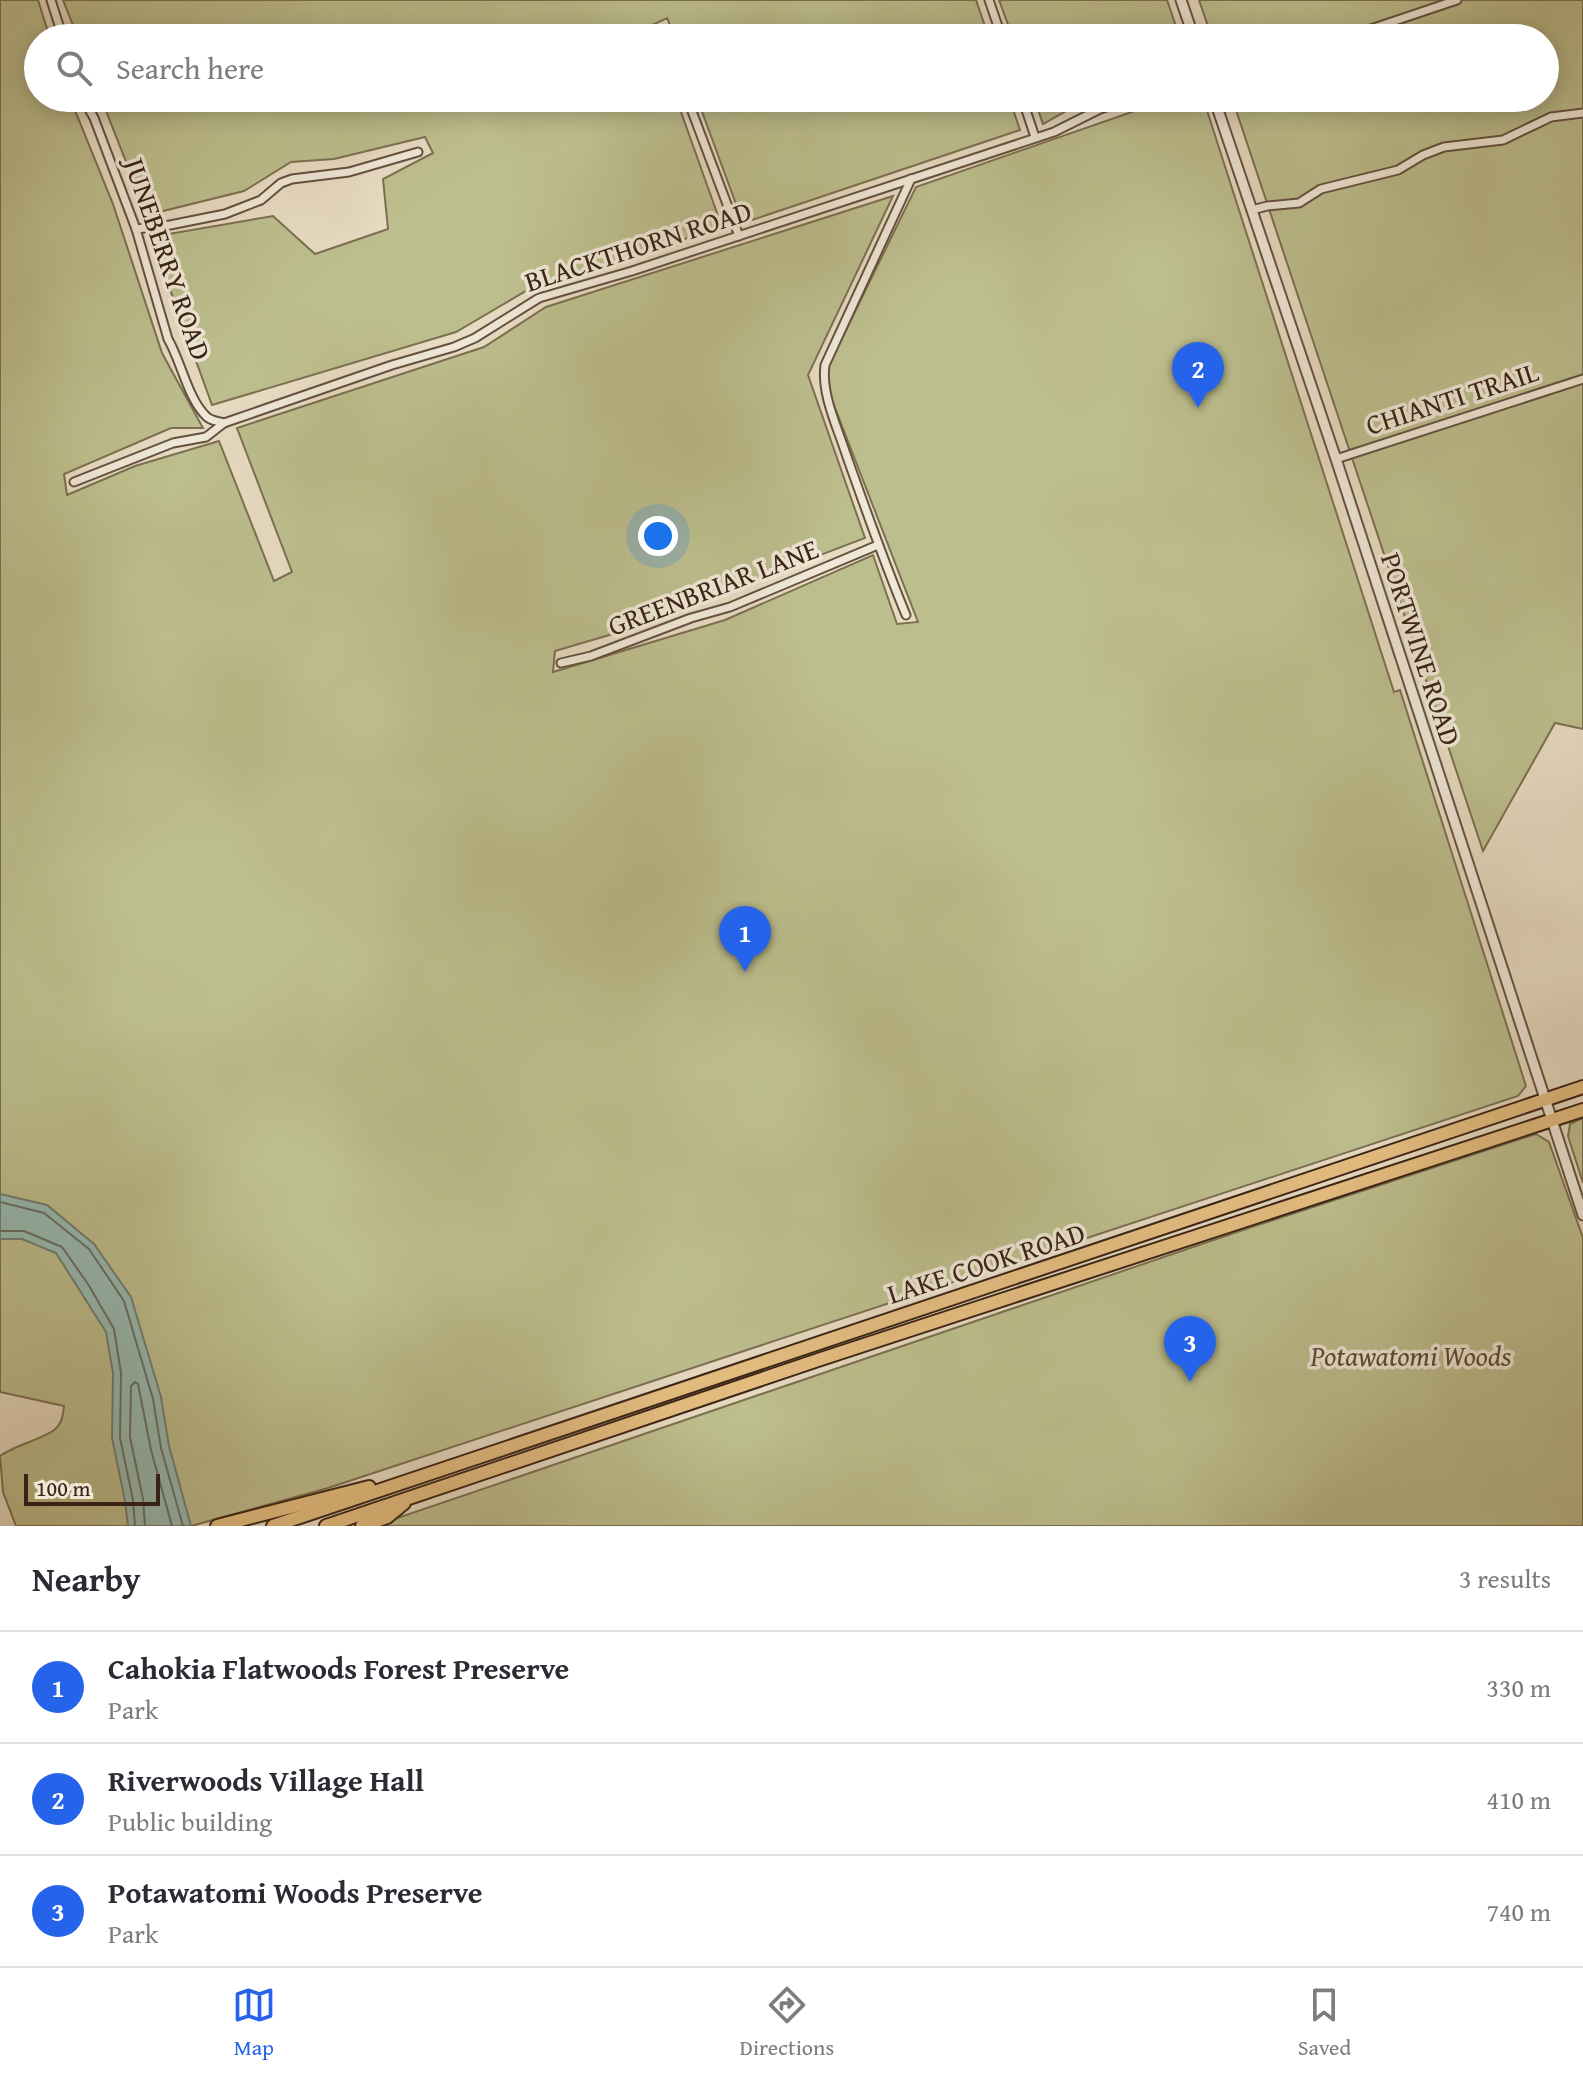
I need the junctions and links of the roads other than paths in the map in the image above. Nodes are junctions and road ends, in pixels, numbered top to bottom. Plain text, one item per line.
1 (51, 0) edge
2 (989, 0) edge
3 (1181, 0) edge
4 (1457, 0) edge
5 (59, 24) edge
6 (997, 24) edge
7 (1189, 24) edge
8 (1386, 24) edge
9 (91, 112) edge
10 (692, 112) edge
11 (1027, 112) edge
12 (1094, 112) edge
13 (1219, 112) edge
14 (1583, 113) edge
15 (1035, 137) junction
16 (418, 152) dead end
17 (911, 179) junction
18 (1252, 210) junction
19 (136, 229) junction
20 (739, 236) junction
21 (1583, 379) edge
22 (224, 423) junction
23 (1336, 459) junction
24 (74, 482) dead end
25 (878, 545) junction
26 (906, 615) dead end
27 (561, 663) dead end
28 (1583, 1087) edge
29 (1546, 1099) junction
30 (1583, 1110) edge
31 (1552, 1120) junction
32 (1583, 1215) edge
33 (403, 1484) junction
34 (409, 1499) junction
35 (217, 1526) edge
36 (273, 1526) edge
37 (326, 1526) edge
38 (362, 1526) edge

1 - 5 street
2 - 6 street
3 - 7 street
4 - 8 street
9 - 19 street, JUNEBERRY ROAD
10 - 20 street
11 - 15 street
12 - 15 street, BLACKTHORN ROAD
13 - 18 street, PORTWINE ROAD
14 - 18 street
15 - 17 street, BLACKTHORN ROAD
16 - 19 street
17 - 20 street, BLACKTHORN ROAD
17 - 25 street
18 - 23 street, PORTWINE ROAD
19 - 22 street, JUNEBERRY ROAD
20 - 22 street, BLACKTHORN ROAD
21 - 23 street, CHIANTI TRAIL
22 - 24 street, BLACKTHORN ROAD
23 - 29 street, PORTWINE ROAD
25 - 26 street
25 - 27 street, GREENBRIAR LANE
28 - 29 main road, LAKE COOK ROAD
29 - 31 street, PORTWINE ROAD
29 - 33 main road, LAKE COOK ROAD
30 - 31 main road, LAKE COOK ROAD
31 - 32 street, PORTWINE ROAD
31 - 34 main road, LAKE COOK ROAD
33 - 35 main road
33 - 36 main road
34 - 37 main road
34 - 38 main road

